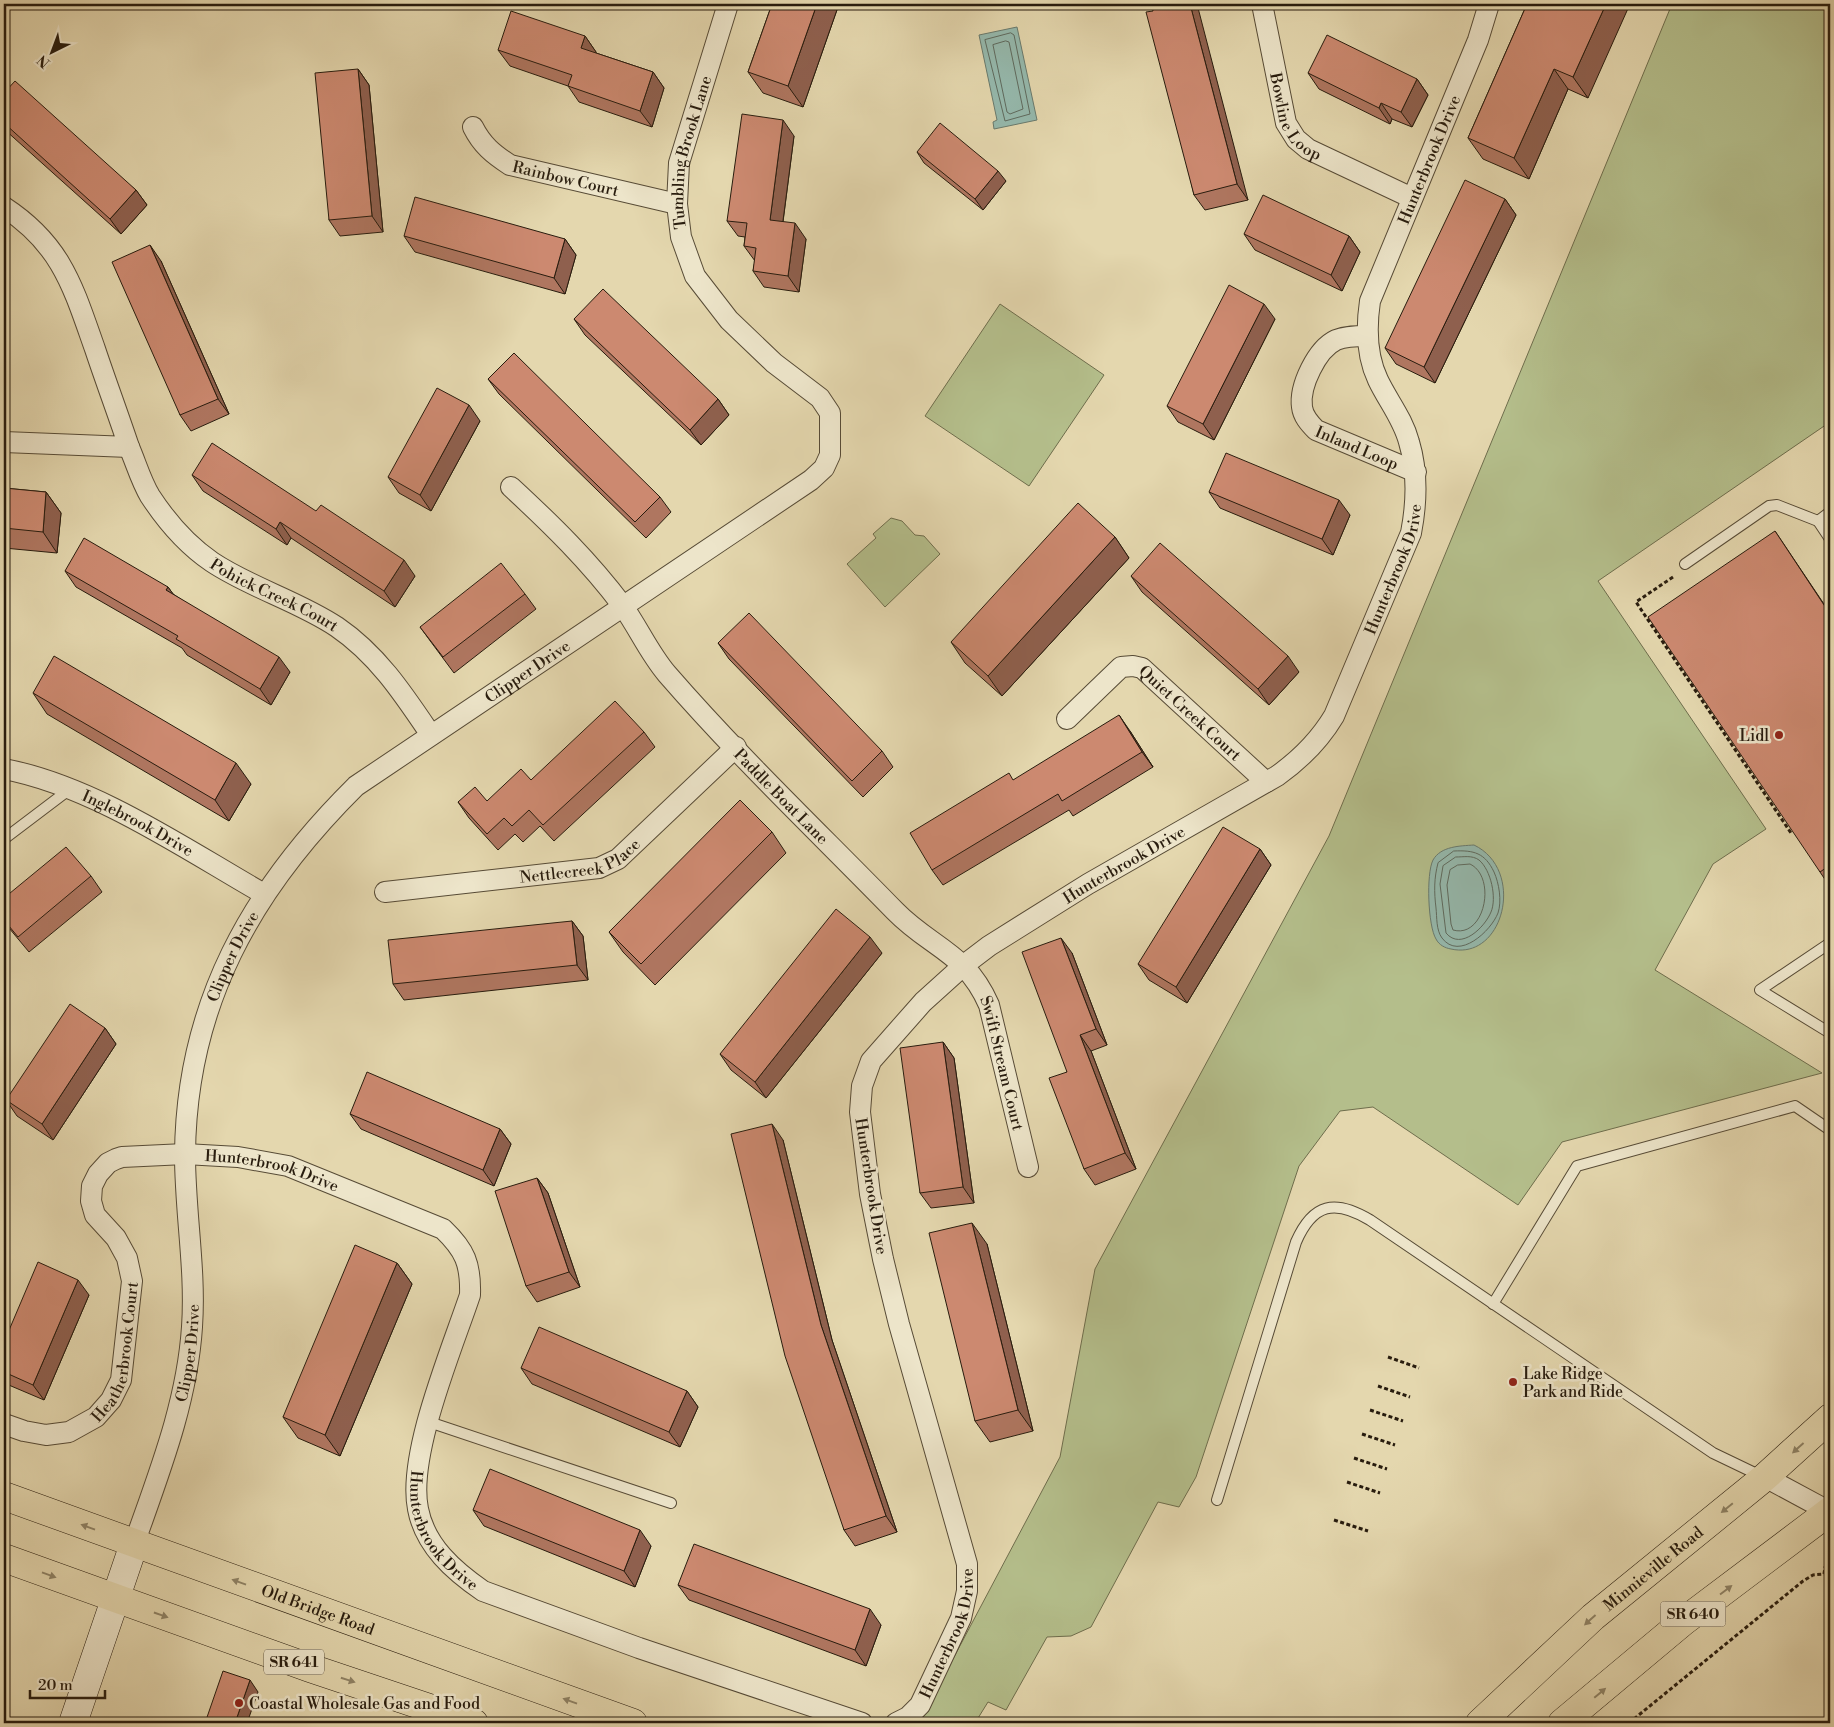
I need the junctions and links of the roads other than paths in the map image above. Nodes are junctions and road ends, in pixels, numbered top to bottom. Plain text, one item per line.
1 (728, 4) edge
2 (1262, 4) edge
3 (1489, 4) edge
4 (473, 126) dead end
5 (1412, 198) junction
6 (677, 204) junction
7 (4, 207) edge
8 (1367, 336) junction
9 (4, 442) edge
10 (129, 447) junction
11 (830, 455) joint
12 (1416, 472) junction
13 (511, 487) dead end
14 (1830, 512) edge
15 (1818, 521) junction
16 (1830, 539) edge
17 (1685, 564) road end
18 (623, 606) junction
19 (1067, 719) dead end
20 (431, 735) junction
21 (736, 747) junction
22 (4, 769) edge
23 (1266, 782) junction
24 (70, 788) junction
25 (4, 839) edge
26 (385, 892) dead end
27 (264, 894) junction
28 (1830, 943) edge
29 (964, 964) junction
30 (1830, 1033) edge
31 (1830, 1130) edge
32 (185, 1154) junction
33 (1028, 1167) dead end
34 (1493, 1304) junction
35 (1830, 1418) edge
36 (428, 1422) junction
37 (4, 1424) edge
38 (1765, 1478) junction
39 (4, 1496) edge
40 (1217, 1500) dead end
41 (672, 1503) dead end
42 (1830, 1511) edge
43 (134, 1544) junction
44 (4, 1558) edge
45 (115, 1599) junction
46 (73, 1723) edge
47 (474, 1723) edge
48 (633, 1723) edge
49 (862, 1723) edge
50 (896, 1723) edge
51 (1480, 1723) edge
52 (1562, 1723) edge

1 - 6 street, Tumbling Brook Lane
2 - 5 street, Bowline Loop
3 - 5 street, Hunterbrook Drive
4 - 6 street, Rainbow Court
5 - 8 street, Hunterbrook Drive
6 - 11 street, Tumbling Brook Lane
7 - 10 street, Pohick Creek Court
8 - 12 street, Hunterbrook Drive
8 - 12 street, Inland Loop
9 - 10 street
10 - 20 street, Pohick Creek Court
11 - 18 street, Clipper Drive
12 - 23 street, Hunterbrook Drive
13 - 18 street, Paddle Boat Lane
14 - 15 lane
15 - 16 lane
15 - 17 lane
18 - 20 street, Clipper Drive
18 - 21 street, Paddle Boat Lane
19 - 23 street, Quiet Creek Court
20 - 27 street, Clipper Drive
21 - 26 street, Nettlecreek Place
21 - 29 street, Paddle Boat Lane
22 - 24 street, Inglebrook Drive
23 - 29 street, Hunterbrook Drive
24 - 25 lane
24 - 27 street, Inglebrook Drive
27 - 32 street, Clipper Drive
28 - 30 lane
29 - 33 street, Swift Stream Court
29 - 50 street, Hunterbrook Drive
31 - 34 lane
32 - 36 street, Hunterbrook Drive
32 - 37 street, Heatherbrook Court
32 - 43 street, Clipper Drive
34 - 38 lane
34 - 40 lane
35 -> 38 main road, Minnieville Road
36 - 41 lane
36 - 49 street, Hunterbrook Drive
38 - 42 street
38 -> 51 main road, Minnieville Road
43 -> 39 main road, Old Bridge Road
52 -> 42 main road, SR 640
43 - 45 street, Clipper Drive
48 -> 43 main road, Old Bridge Road
44 -> 45 main road, SR 641
45 - 46 street, Clipper Drive
45 -> 47 main road, SR 641

